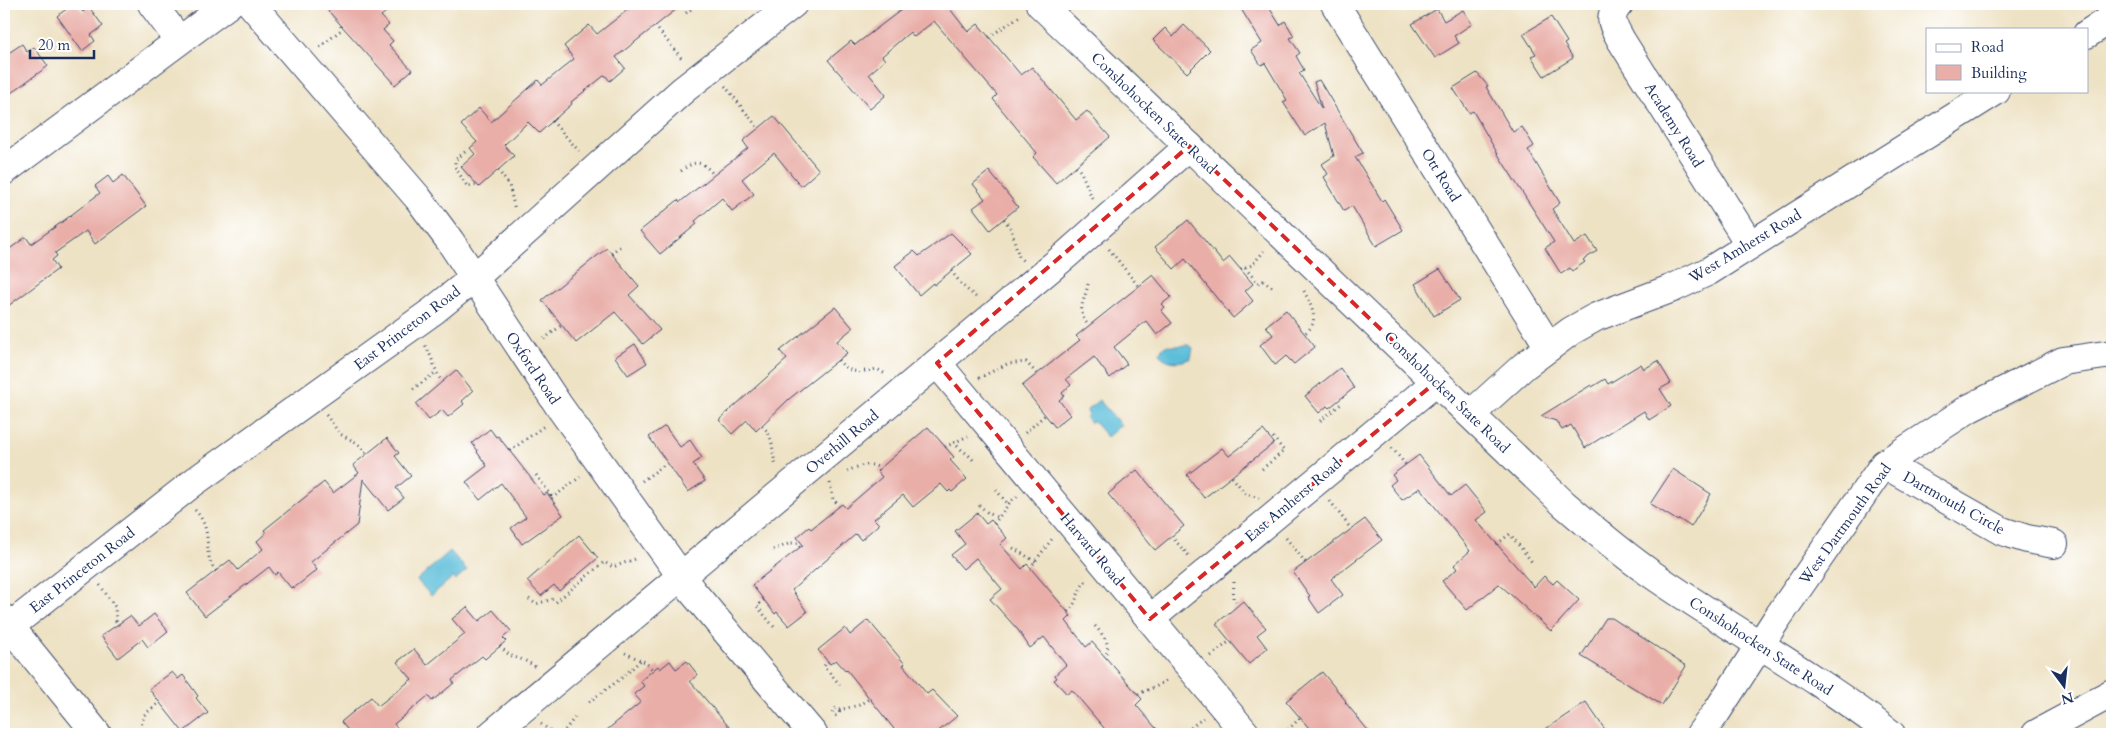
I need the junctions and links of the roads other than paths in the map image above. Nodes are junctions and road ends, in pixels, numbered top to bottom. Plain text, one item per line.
1 (152, 4) edge
2 (229, 4) edge
3 (251, 4) edge
4 (793, 4) edge
5 (1334, 4) edge
6 (1619, 4) edge
7 (1032, 9) edge
8 (2112, 18) edge
9 (2088, 33) edge
10 (179, 40) junction
11 (1994, 92) edge
12 (1189, 146) junction
13 (4, 172) edge
14 (1750, 245) junction
15 (474, 278) junction
16 (1549, 347) junction
17 (2112, 354) edge
18 (937, 363) junction
19 (1436, 382) junction
20 (1471, 414) junction
21 (1884, 464) junction
22 (2054, 544) dead end
23 (681, 576) junction
24 (1150, 619) junction
25 (6, 626) edge
26 (1761, 645) junction
27 (2112, 693) edge
28 (97, 734) edge
29 (492, 734) edge
30 (813, 734) edge
31 (1246, 734) edge
32 (1701, 734) edge
33 (1891, 734) edge
34 (2036, 734) edge

1 - 10 street
2 - 10 street
3 - 15 street, Oxford Road
4 - 15 street, East Princeton Road
5 - 16 street, Ott Road
6 - 14 street, Academy Road
7 - 12 street, Conshohocken State Road
8 - 9 street
10 - 13 street
11 - 14 street, West Amherst Road
12 - 18 street, Overhill Road
12 - 19 street, Conshohocken State Road
14 - 16 street, West Amherst Road
15 - 23 street, Oxford Road
15 - 25 street, East Princeton Road
16 - 20 street, West Amherst Road
17 - 21 street, West Dartmouth Road
18 - 23 street, Overhill Road
18 - 24 street, Harvard Road
19 - 20 street, Conshohocken State Road
19 - 24 street, East Amherst Road
20 - 26 street, Conshohocken State Road
21 - 22 street, Dartmouth Circle
21 - 26 street, West Dartmouth Road
23 - 29 street, Overhill Road
23 - 30 street, Oxford Road
24 - 31 street, Harvard Road
25 - 28 street
26 - 32 street, West Dartmouth Road
26 - 33 street, Conshohocken State Road
27 - 34 street

